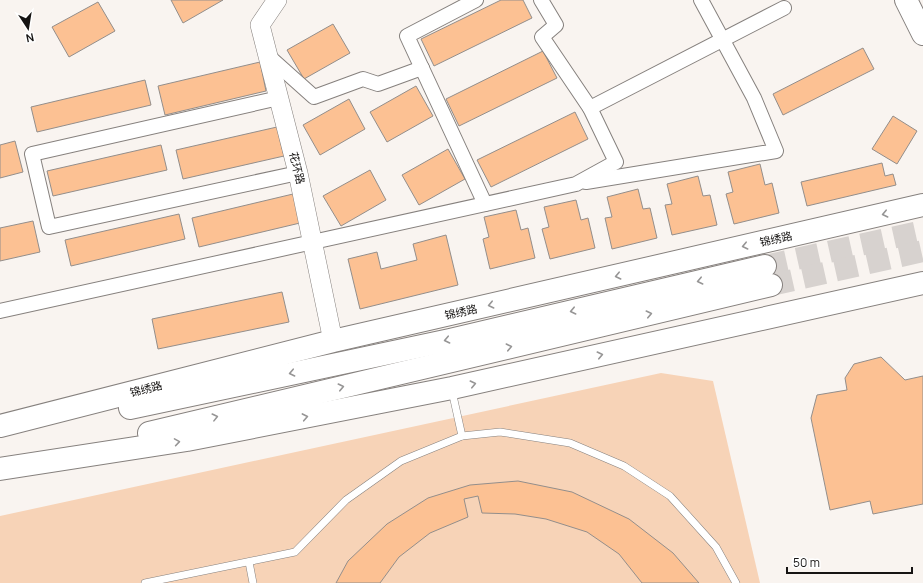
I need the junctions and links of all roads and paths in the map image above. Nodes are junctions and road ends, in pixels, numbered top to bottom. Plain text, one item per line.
1 (277, 0) edge
2 (476, 0) edge
3 (541, 0) edge
4 (701, 0) edge
5 (906, 0) edge
6 (784, 8) dead end
7 (923, 34) edge
8 (723, 40) junction
9 (267, 55) junction
10 (422, 68) junction
11 (279, 98) junction
12 (590, 108) junction
13 (298, 173) junction
14 (576, 184) junction
15 (485, 204) junction
16 (923, 205) edge
17 (313, 243) junction
18 (923, 284) edge
19 (0, 311) edge
20 (333, 341) junction
21 (452, 388) junction
22 (0, 426) edge
23 (0, 435) edge
24 (462, 436) junction
25 (0, 469) edge
26 (248, 562) junction
27 (155, 582) edge
28 (145, 583) edge
29 (253, 583) edge
30 (736, 583) edge

1 - 9 street, 花环路
2 - 10 street
3 - 12 street
4 - 8 street
5 - 7 main road
6 - 8 street
8 - 12 street
8 - 14 street
9 - 10 street
9 - 11 street, 花环路
10 - 15 street
11 - 13 street, 花环路
11 - 13 street
12 - 14 street
13 - 17 street, 花环路
14 - 15 street
15 - 17 street
16 -> 20 main road, 锦绣路
17 - 19 street
17 - 20 street, 花环路
21 -> 18 main road, 锦绣路
20 - 22 main road, 锦绣路
21 - 24 lane
25 -> 21 main road, 锦绣路
25 -> 23 main road, 锦绣路
24 - 26 lane
24 - 30 lane
26 - 27 lane
26 - 29 lane
27 - 28 lane

